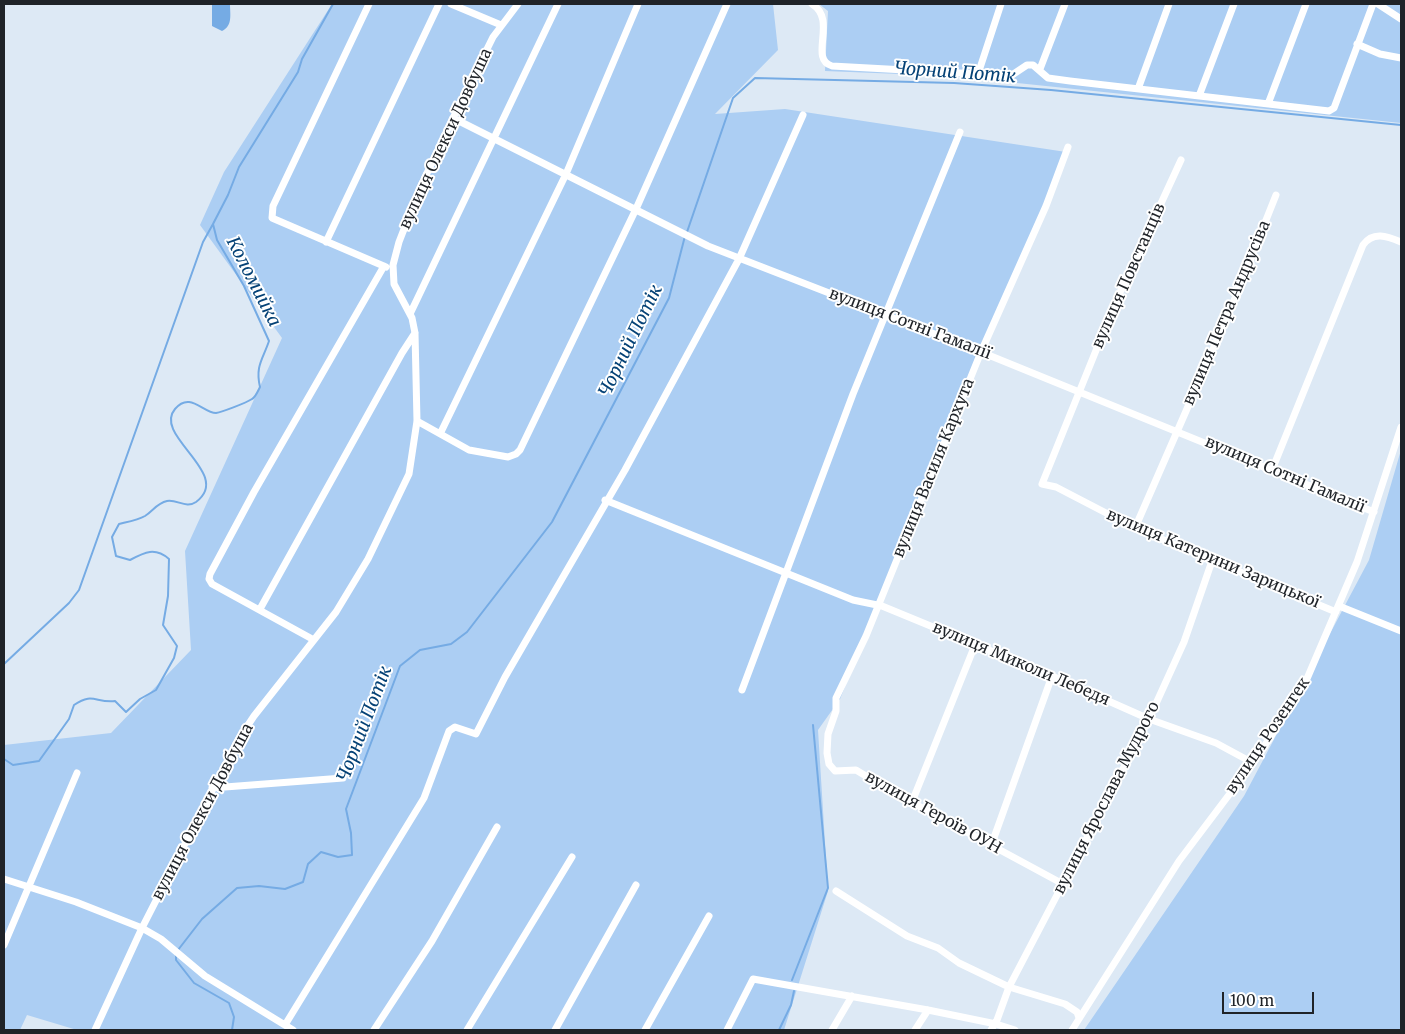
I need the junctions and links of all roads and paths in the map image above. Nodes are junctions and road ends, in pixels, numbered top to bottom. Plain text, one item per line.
1 (369, 4) edge
2 (439, 4) edge
3 (451, 4) edge
4 (518, 4) edge
5 (558, 4) edge
6 (638, 4) edge
7 (727, 4) edge
8 (812, 4) edge
9 (1001, 4) edge
10 (1065, 4) edge
11 (1169, 4) edge
12 (1234, 4) edge
13 (1306, 4) edge
14 (1373, 4) edge
15 (1378, 4) edge
16 (1401, 19) edge
17 (501, 25) junction
18 (1357, 44) junction
19 (1401, 58) edge
20 (1040, 69) junction
21 (978, 74) junction
22 (1138, 89) junction
23 (1199, 96) junction
24 (1268, 104) junction
25 (803, 115) dead end
26 (453, 118) junction
27 (960, 132) dead end
28 (494, 138) junction
29 (1068, 147) dead end
30 (1180, 160) dead end
31 (566, 174) junction
32 (1276, 195) dead end
33 (636, 209) junction
34 (326, 242) junction
35 (1401, 242) edge
36 (739, 259) junction
37 (384, 266) junction
38 (392, 269) junction
39 (410, 314) junction
40 (886, 314) junction
41 (415, 333) junction
42 (981, 352) junction
43 (1079, 393) junction
44 (417, 421) junction
45 (1401, 427) edge
46 (1177, 430) junction
47 (441, 432) junction
48 (1272, 470) junction
49 (605, 500) junction
50 (1374, 512) junction
51 (1135, 528) junction
52 (1212, 561) junction
53 (786, 572) junction
54 (878, 605) junction
55 (260, 609) junction
56 (1338, 609) junction
57 (1401, 631) edge
58 (314, 640) junction
59 (975, 645) junction
60 (1052, 676) junction
61 (742, 690) dead end
62 (1149, 719) junction
63 (828, 734) joint
64 (1253, 763) junction
65 (77, 773) dead end
66 (343, 778) dead end
67 (212, 788) junction
68 (912, 802) junction
69 (497, 827) dead end
70 (992, 846) junction
71 (572, 857) dead end
72 (4, 879) edge
73 (636, 884) dead end
74 (1063, 884) junction
75 (29, 888) junction
76 (836, 891) dead end
77 (709, 916) dead end
78 (142, 928) junction
79 (4, 945) edge
80 (1009, 986) junction
81 (852, 996) junction
82 (928, 1010) junction
83 (1079, 1018) junction
84 (996, 1024) junction
85 (285, 1025) junction
86 (95, 1030) edge
87 (293, 1030) edge
88 (374, 1030) edge
89 (467, 1030) edge
90 (555, 1030) edge
91 (645, 1030) edge
92 (727, 1030) edge
93 (832, 1030) edge
94 (915, 1030) edge
95 (991, 1030) edge
96 (1015, 1030) edge
97 (1072, 1030) edge

1 - 34 street
2 - 34 street
3 - 17 street
4 - 17 street, вулиця Олекси Довбуша
5 - 28 street
6 - 31 street
7 - 33 street
8 - 21 street
9 - 21 street
10 - 20 street
11 - 22 street
12 - 23 street
13 - 24 street
14 - 18 street
15 - 16 street
17 - 26 street, вулиця Олекси Довбуша
18 - 19 street
18 - 24 street
20 - 21 street
20 - 22 street
22 - 23 street
23 - 24 street
25 - 36 street
26 - 28 street, вулиця Сотні Гамалії
26 - 38 street, вулиця Олекси Довбуша
27 - 40 street
28 - 31 street, вулиця Сотні Гамалії
28 - 39 street
29 - 42 street, вулиця Василя Кархута
30 - 43 street, вулиця Повстанців
31 - 33 street, вулиця Сотні Гамалії
31 - 47 street
32 - 46 street, вулиця Петра Андрусіва
33 - 36 street, вулиця Сотні Гамалії
33 - 47 street
34 - 37 street
35 - 48 street
36 - 40 street, вулиця Сотні Гамалії
36 - 49 street
37 - 38 street
37 - 55 street
38 - 39 street, вулиця Олекси Довбуша
39 - 41 street, вулиця Олекси Довбуша
40 - 42 street, вулиця Сотні Гамалії
40 - 53 street
41 - 44 street, вулиця Олекси Довбуша
41 - 55 street
42 - 43 street, вулиця Сотні Гамалії
42 - 54 street, вулиця Василя Кархута
43 - 46 street, вулиця Сотні Гамалії
43 - 51 street, вулиця Катерини Зарицької
44 - 47 street
44 - 58 street, вулиця Олекси Довбуша
45 - 50 street, вулиця Розенгек
46 - 48 street, вулиця Сотні Гамалії
46 - 51 street, вулиця Петра Андрусіва
48 - 50 street, вулиця Сотні Гамалії
49 - 53 street, вулиця Миколи Лебедя
49 - 85 street
50 - 56 street, вулиця Розенгек
51 - 52 street, вулиця Катерини Зарицької
52 - 56 street, вулиця Катерини Зарицької
52 - 62 street, вулиця Ярослава Мудрого
53 - 54 street, вулиця Миколи Лебедя
53 - 61 street
54 - 59 street, вулиця Миколи Лебедя
54 - 63 street, вулиця Василя Кархута
55 - 58 street
56 - 57 street, вулиця Катерини Зарицької
56 - 64 street, вулиця Розенгек
58 - 67 street, вулиця Олекси Довбуша
59 - 60 street, вулиця Миколи Лебедя
59 - 68 street
60 - 62 street, вулиця Миколи Лебедя
60 - 70 street
62 - 64 street, вулиця Миколи Лебедя
62 - 74 street, вулиця Ярослава Мудрого
63 - 68 street, вулиця Героїв ОУН
64 - 83 street, вулиця Розенгек
65 - 75 street
66 - 67 street
67 - 78 street, вулиця Олекси Довбуша
68 - 70 street, вулиця Героїв ОУН
69 - 88 street
70 - 74 street, вулиця Героїв ОУН
71 - 89 street
72 - 75 street
73 - 90 street
74 - 80 street, вулиця Ярослава Мудрого
75 - 78 street
75 - 79 street
76 - 80 street
77 - 91 street
78 - 85 street
78 - 86 street, вулиця Олекси Довбуша
80 - 83 street
80 - 84 street, вулиця Ярослава Мудрого
81 - 82 street
81 - 92 street
81 - 93 street
82 - 84 street
82 - 94 street
83 - 97 street, вулиця Розенгек
84 - 95 street, вулиця Ярослава Мудрого
84 - 96 street
85 - 87 street

